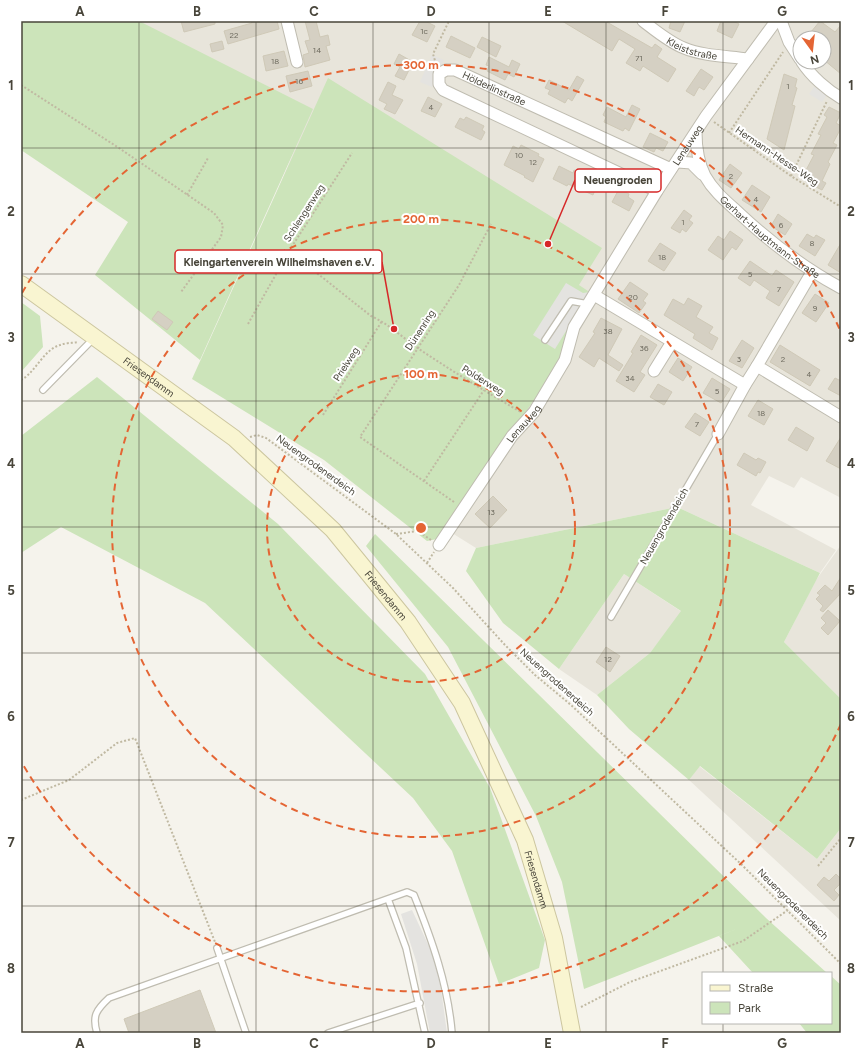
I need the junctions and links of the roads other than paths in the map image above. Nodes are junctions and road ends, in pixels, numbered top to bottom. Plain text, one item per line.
1 (286, 21) edge
2 (643, 21) edge
3 (776, 21) edge
4 (781, 21) edge
5 (792, 45) edge
6 (748, 59) junction
7 (298, 62) dead end
8 (806, 70) edge
9 (837, 96) edge
10 (696, 131) junction
11 (674, 165) junction
12 (706, 177) junction
13 (657, 190) junction
14 (812, 272) junction
15 (21, 284) edge
16 (841, 288) edge
17 (591, 300) junction
18 (96, 336) junction
19 (546, 340) dead end
20 (672, 342) junction
21 (757, 366) junction
22 (654, 371) dead end
23 (745, 385) junction
24 (43, 390) dead end
25 (841, 417) edge
26 (718, 434) joint
27 (439, 545) road end
28 (611, 617) dead end
29 (388, 898) junction
30 (218, 948) road end
31 (220, 958) junction
32 (420, 1003) junction
33 (98, 1033) edge
34 (246, 1033) edge
35 (328, 1033) edge
36 (425, 1033) edge
37 (452, 1033) edge
38 (572, 1033) edge

1 - 7 street
2 - 6 street, Kleiststraße
3 - 6 street, Lenauweg
4 - 5 street
6 - 10 street, Lenauweg
8 - 9 street
10 - 11 street, Lenauweg
10 - 12 street, Gerhart-Hauptmann-Straße
11 - 12 street, Gerhart-Hauptmann-Straße
11 - 13 street, Lenauweg
11 - 13 street, Hölderlinstraße
12 - 14 street, Gerhart-Hauptmann-Straße
13 - 17 street, Lenauweg
14 - 16 street, Gerhart-Hauptmann-Straße
14 - 21 street
15 - 18 main road, Friesendamm
17 - 19 lane
17 - 20 street
17 - 27 street, Lenauweg
18 - 24 lane
18 - 38 main road, Friesendamm
20 - 22 street
20 - 23 street
21 - 23 street
21 - 25 street
23 - 26 street
26 - 28 lane, Neuengrodendeich
29 - 31 lane
29 - 32 lane
29 - 37 lane
30 - 31 lane
31 - 33 lane
31 - 34 lane
32 - 35 lane
32 - 36 lane

